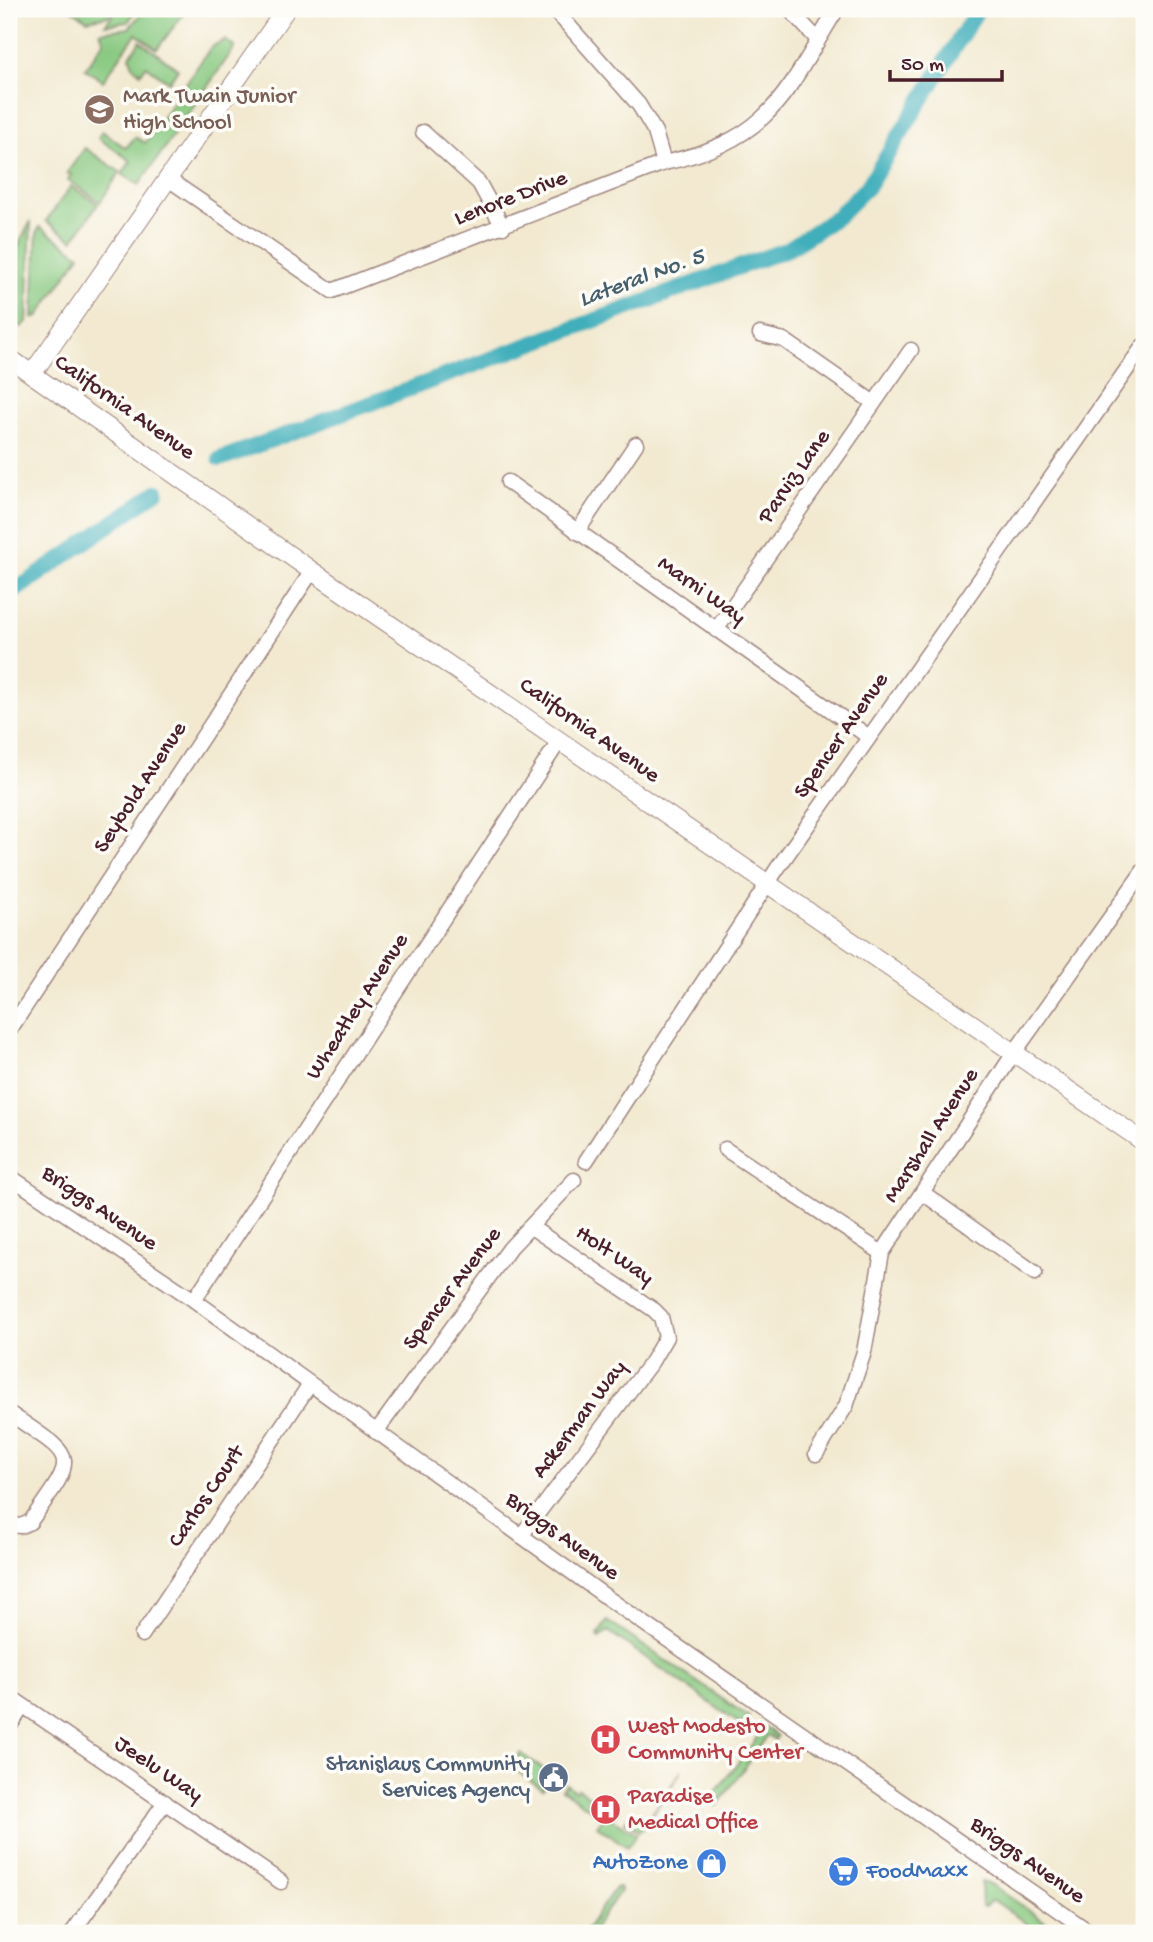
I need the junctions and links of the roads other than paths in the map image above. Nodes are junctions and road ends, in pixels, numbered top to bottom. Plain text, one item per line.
1 (286, 9) edge
2 (554, 9) edge
3 (789, 9) edge
4 (837, 9) edge
5 (818, 40) junction
6 (424, 132) dead end
7 (664, 163) junction
8 (168, 178) junction
9 (503, 227) junction
10 (760, 334) dead end
11 (1144, 345) edge
12 (911, 350) dead end
13 (9, 358) edge
14 (32, 374) junction
15 (874, 403) junction
16 (636, 444) dead end
17 (508, 482) dead end
18 (577, 532) junction
19 (312, 571) junction
20 (716, 629) junction
21 (869, 737) junction
22 (560, 740) junction
23 (1144, 870) edge
24 (767, 884) junction
25 (9, 1031) edge
26 (1014, 1053) junction
27 (1144, 1142) edge
28 (725, 1149) dead end
29 (586, 1161) dead end
30 (9, 1175) edge
31 (574, 1180) dead end
32 (923, 1193) junction
33 (531, 1227) junction
34 (882, 1253) junction
35 (1035, 1273) dead end
36 (194, 1300) junction
37 (666, 1328) joint
38 (310, 1384) junction
39 (9, 1413) edge
40 (376, 1432) junction
41 (816, 1454) dead end
42 (9, 1525) edge
43 (521, 1536) junction
44 (142, 1635) dead end
45 (9, 1696) edge
46 (23, 1706) junction
47 (9, 1727) edge
48 (165, 1802) junction
49 (281, 1882) dead end
50 (72, 1933) edge
51 (1091, 1933) edge

1 - 8 street
2 - 7 street
3 - 5 street
4 - 5 street, Lenore Drive
5 - 7 street, Lenore Drive
6 - 9 street
7 - 9 street, Lenore Drive
8 - 9 street, Lenore Drive
8 - 14 street
10 - 15 street
11 - 21 street, Spencer Avenue
12 - 15 street, Parviz Lane
13 - 14 street, California Avenue
14 - 19 street, California Avenue
15 - 20 street, Parviz Lane
16 - 18 street
17 - 18 street, Marni Way
18 - 20 street, Marni Way
19 - 22 street, California Avenue
19 - 25 street, Seybold Avenue
20 - 21 street, Marni Way
21 - 24 street, Spencer Avenue
22 - 24 street, California Avenue
22 - 36 street, Wheatley Avenue
23 - 26 street, Marshall Avenue
24 - 26 street, California Avenue
24 - 29 street, Spencer Avenue
26 - 27 street, California Avenue
26 - 32 street, Marshall Avenue
28 - 34 street
30 - 36 street, Briggs Avenue
31 - 33 street, Spencer Avenue
32 - 34 street, Marshall Avenue
32 - 35 street
33 - 37 street, Holt Way
33 - 40 street, Spencer Avenue
34 - 41 street, Marshall Avenue
36 - 38 street, Briggs Avenue
37 - 43 street, Ackerman Way
38 - 40 street, Briggs Avenue
38 - 44 street, Carlos Court
39 - 42 street
40 - 43 street, Briggs Avenue
43 - 51 street, Briggs Avenue
45 - 46 street, Jeelu Way
46 - 47 street
46 - 48 street, Jeelu Way
48 - 49 street, Jeelu Way
48 - 50 street

